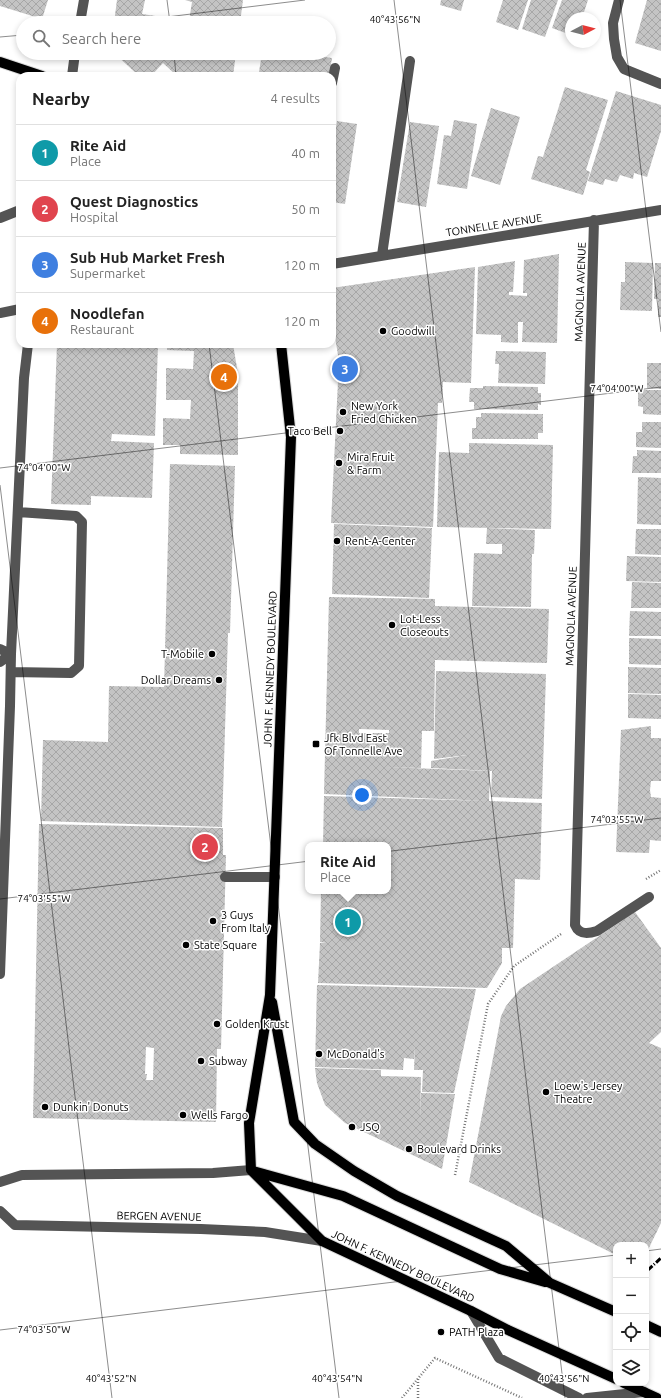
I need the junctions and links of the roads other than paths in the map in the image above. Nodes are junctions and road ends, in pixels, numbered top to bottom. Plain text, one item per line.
1 (84, 0) edge
2 (619, 0) edge
3 (81, 16) edge
4 (74, 60) edge
5 (410, 61) dead end
6 (0, 62) edge
7 (335, 68) dead end
8 (30, 72) edge
9 (73, 72) edge
10 (334, 72) edge
11 (661, 84) edge
12 (661, 210) edge
13 (16, 212) edge
14 (0, 218) edge
15 (594, 220) junction
16 (382, 255) junction
17 (336, 263) edge
18 (16, 310) edge
19 (0, 313) edge
20 (28, 348) edge
21 (281, 348) edge
22 (18, 512) junction
23 (0, 649) edge
24 (10, 654) junction
25 (0, 662) edge
26 (11, 672) junction
27 (225, 877) dead end
28 (274, 877) junction
29 (648, 897) dead end
30 (0, 974) edge
31 (270, 995) junction
32 (251, 1170) junction
33 (0, 1182) edge
34 (0, 1211) edge
35 (322, 1241) junction
36 (550, 1283) junction
37 (471, 1311) junction
38 (613, 1311) edge
39 (649, 1326) edge
40 (661, 1332) edge
41 (613, 1378) edge
42 (631, 1386) edge
43 (644, 1392) junction
44 (579, 1398) edge
45 (587, 1398) edge
46 (657, 1398) edge

1 - 3 street
2 - 11 street
4 - 9 street
5 - 16 street
6 - 8 main road
7 - 10 street
12 - 15 street, TONNELLE AVENUE
13 - 14 street
15 - 16 street, TONNELLE AVENUE
15 - 29 street, MAGNOLIA AVENUE
16 - 17 street, TONNELLE AVENUE
18 - 19 street
20 - 22 street
21 - 28 main road, JOHN F. KENNEDY BOULEVARD
22 - 24 street
22 - 26 street
23 - 24 street
24 - 25 street
24 - 26 street
26 - 30 street
27 - 28 street
28 - 31 main road, JOHN F. KENNEDY BOULEVARD
31 - 32 main road, JOHN F. KENNEDY BOULEVARD
31 - 36 main road, JOHN F. KENNEDY BOULEVARD
32 - 33 street
32 - 35 main road, JOHN F. KENNEDY BOULEVARD
32 - 36 main road
34 - 35 street, BERGEN AVENUE
35 - 37 main road, JOHN F. KENNEDY BOULEVARD
36 - 38 main road, JOHN F. KENNEDY BOULEVARD
37 - 41 main road, JOHN F. KENNEDY BOULEVARD
37 - 44 street
39 - 40 main road
42 - 43 main road
43 - 45 street
43 - 46 main road

